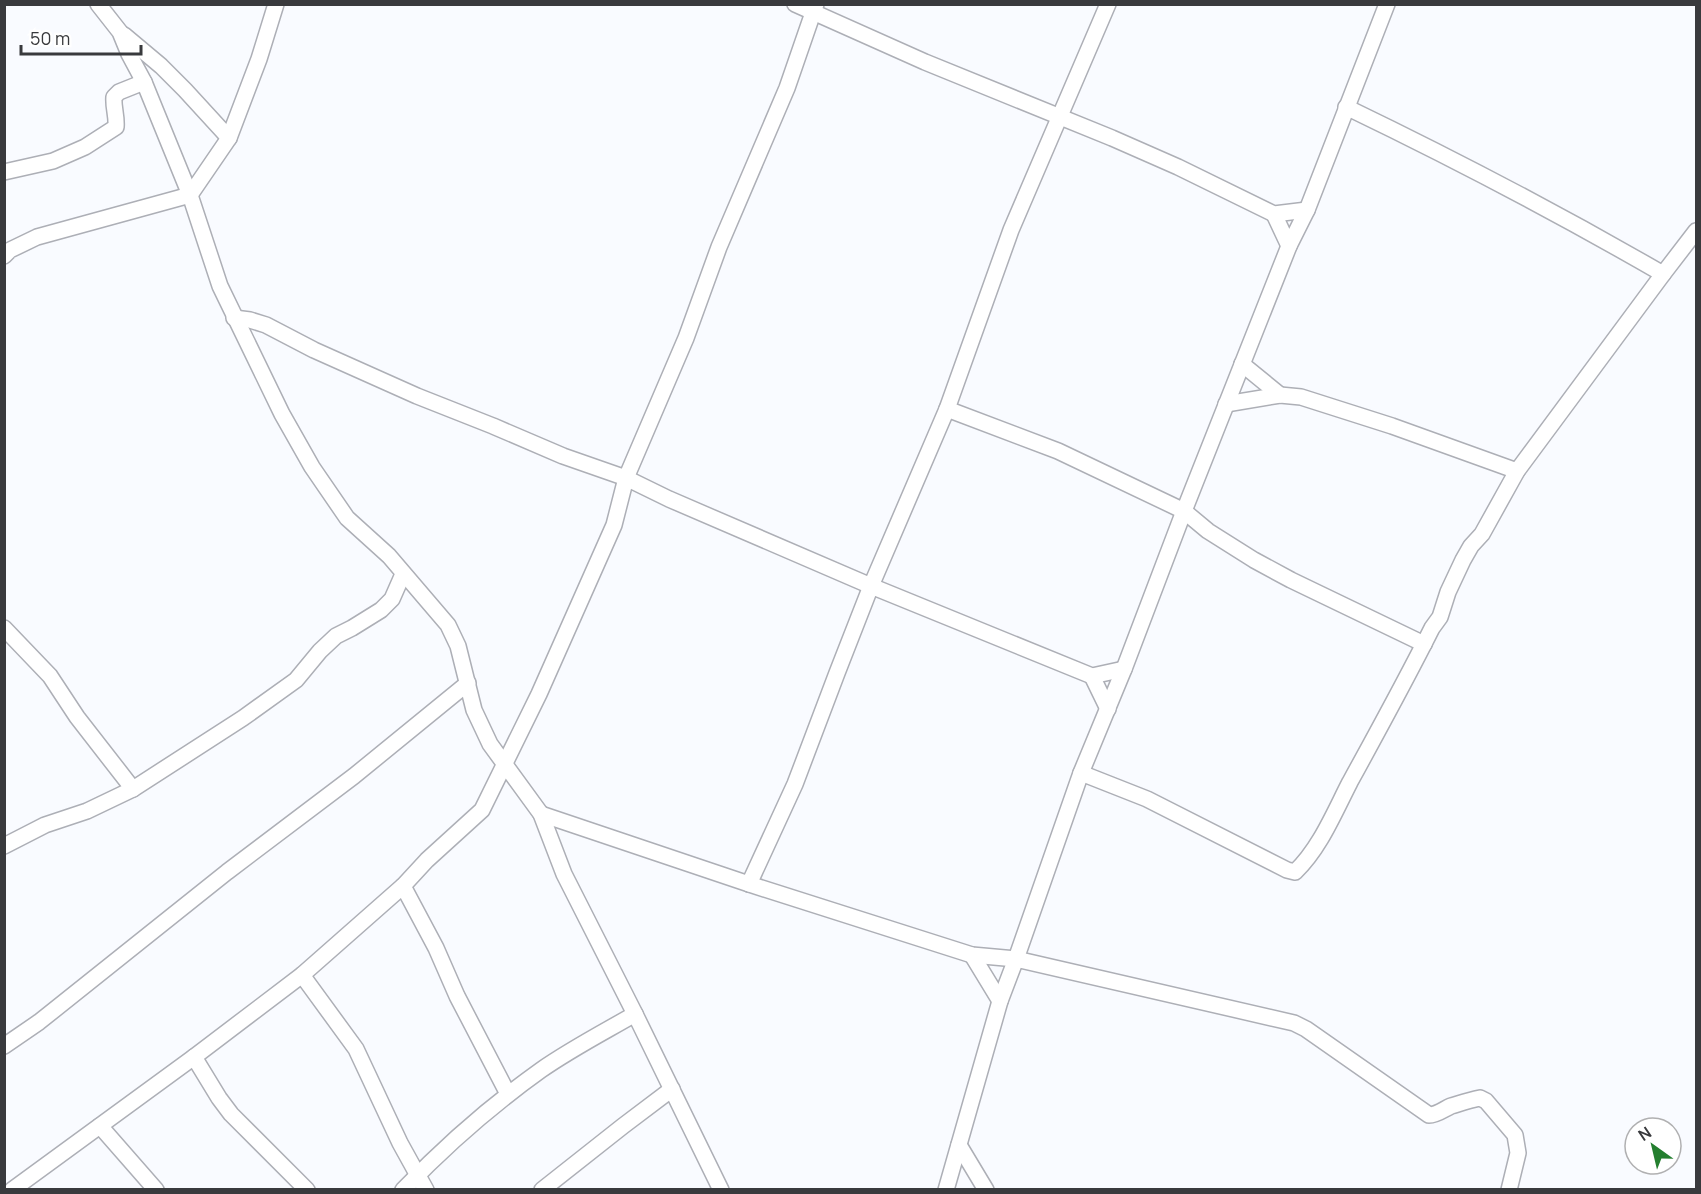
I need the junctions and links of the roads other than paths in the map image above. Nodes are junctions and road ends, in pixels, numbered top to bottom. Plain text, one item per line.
1 (98, 4) edge
2 (276, 4) edge
3 (795, 4) edge
4 (1108, 4) edge
5 (1387, 4) edge
6 (814, 8) edge
7 (120, 32) junction
8 (144, 82) junction
9 (1346, 107) junction
10 (1060, 117) junction
11 (229, 138) junction
12 (4, 172) edge
13 (190, 195) junction
14 (1307, 210) junction
15 (1274, 214) junction
16 (1696, 231) edge
17 (1289, 246) junction
18 (4, 256) edge
19 (1663, 274) junction
20 (234, 318) junction
21 (1242, 364) junction
22 (1280, 395) junction
23 (1226, 404) junction
24 (947, 409) junction
25 (1517, 471) junction
26 (626, 478) junction
27 (1184, 511) junction
28 (403, 574) junction
29 (871, 586) junction
30 (4, 628) edge
31 (1424, 644) junction
32 (1124, 669) junction
33 (1092, 676) junction
34 (468, 683) junction
35 (1108, 709) junction
36 (504, 766) junction
37 (1081, 773) junction
38 (133, 789) junction
39 (541, 814) junction
40 (4, 846) edge
41 (749, 884) junction
42 (403, 886) junction
43 (972, 955) junction
44 (1016, 959) junction
45 (302, 975) junction
46 (1000, 1001) junction
47 (635, 1014) junction
48 (4, 1046) edge
49 (194, 1057) junction
50 (672, 1089) junction
51 (508, 1094) junction
52 (100, 1126) junction
53 (959, 1145) junction
54 (417, 1175) junction
55 (12, 1190) edge
56 (156, 1190) edge
57 (307, 1190) edge
58 (403, 1190) edge
59 (426, 1190) edge
60 (542, 1190) edge
61 (721, 1190) edge
62 (946, 1190) edge
63 (987, 1190) edge
64 (1509, 1190) edge

1 - 7 street
2 - 11 street
3 - 6 street
4 - 10 street
5 - 9 street
6 - 10 street
6 - 26 street
7 - 8 street
7 - 11 street
8 - 12 street
8 - 13 street
9 - 14 street
9 - 19 street
10 - 15 street
10 - 24 street
11 - 13 street
13 - 18 street
13 - 20 street
14 - 15 street
14 - 17 street
15 - 17 street
16 - 19 street
17 - 21 street
19 - 25 street
20 - 26 street
20 - 28 street
21 - 22 street
21 - 23 street
22 - 23 street
22 - 25 street
23 - 27 street
24 - 27 street
24 - 29 street
25 - 31 street
26 - 29 street
26 - 36 street
27 - 31 street
27 - 32 street
28 - 34 street
28 - 38 street
29 - 33 street
29 - 41 street
30 - 38 street
31 - 37 street
32 - 33 street
32 - 35 street
33 - 35 street
34 - 36 street
34 - 48 street
35 - 37 street
36 - 39 street
36 - 42 street
37 - 44 street
38 - 40 street
39 - 41 street
39 - 47 street
41 - 43 street
42 - 45 street
42 - 51 street
43 - 44 street
43 - 46 street
44 - 46 street
44 - 64 street
45 - 49 street
45 - 54 street
46 - 53 street
47 - 50 street
47 - 51 street
49 - 52 street
49 - 57 street
50 - 60 street
50 - 61 street
51 - 54 street
52 - 55 street
52 - 56 street
53 - 62 street
53 - 63 street
54 - 58 street
54 - 59 street

